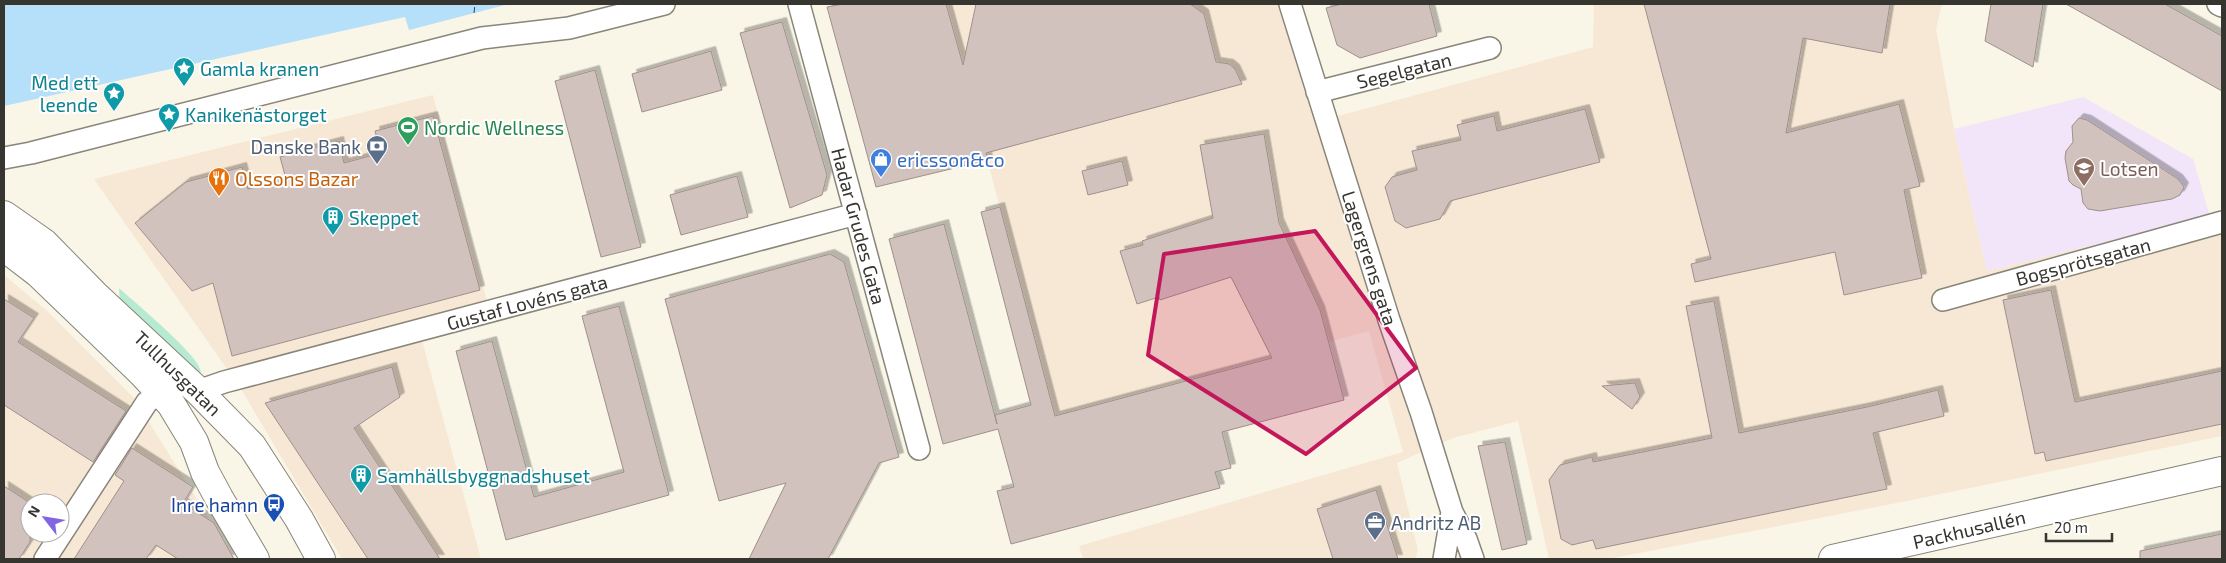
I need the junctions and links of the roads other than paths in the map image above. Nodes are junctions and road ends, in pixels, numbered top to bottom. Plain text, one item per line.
1 (664, 4) edge
2 (799, 4) edge
3 (1290, 4) edge
4 (2218, 4) edge
5 (2222, 6) edge
6 (1490, 48) dead end
7 (1317, 92) junction
8 (10, 157) edge
9 (856, 214) junction
10 (4, 215) edge
11 (2222, 222) edge
12 (4, 247) edge
13 (1943, 300) dead end
14 (198, 391) junction
15 (161, 392) junction
16 (919, 449) dead end
17 (2222, 471) edge
18 (1452, 512) junction
19 (45, 559) edge
20 (255, 559) edge
21 (321, 559) edge
22 (1444, 559) edge
23 (1473, 559) edge
24 (1834, 559) edge

1 - 8 street
2 - 9 street, Hadar Grudes Gata
3 - 7 street, Lagergrens gata
4 - 5 street
6 - 7 street, Segelgatan
7 - 18 street, Lagergrens gata
9 - 14 street, Gustaf Lovéns gata
9 - 16 street, Hadar Grudes Gata
10 - 14 street, Tullhusgatan
11 - 13 street, Bogsprötsgatan
12 - 15 street, Tullhusgatan
14 - 21 street, Tullhusgatan
15 - 19 street
15 - 20 street, Tullhusgatan
17 - 24 street, Packhusallén
18 - 22 street
18 - 23 street, Lagergrens gata

